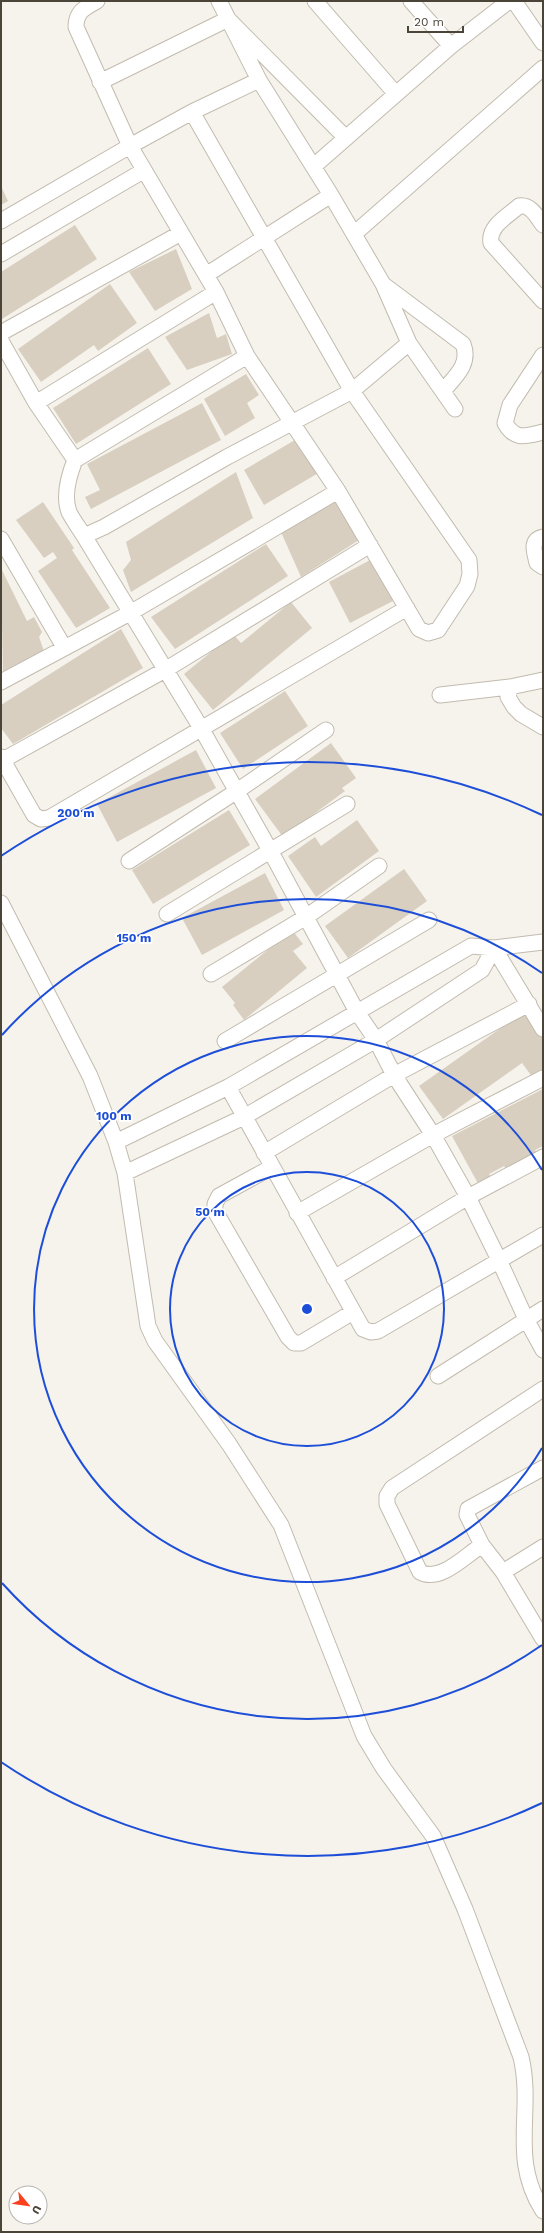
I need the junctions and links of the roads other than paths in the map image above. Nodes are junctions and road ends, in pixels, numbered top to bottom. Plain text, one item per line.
1 (97, 1) edge
2 (219, 1) edge
3 (315, 1) edge
4 (411, 1) edge
5 (509, 1) edge
6 (514, 1) edge
7 (228, 19) junction
8 (543, 43) edge
9 (451, 46) junction
10 (543, 68) edge
11 (259, 80) junction
12 (100, 82) junction
13 (396, 94) junction
14 (192, 112) junction
15 (346, 138) junction
16 (130, 146) junction
17 (314, 166) junction
18 (143, 171) junction
19 (331, 195) junction
20 (1, 221) edge
21 (543, 225) edge
22 (181, 233) junction
23 (354, 234) junction
24 (265, 238) junction
25 (1, 254) edge
26 (206, 275) junction
27 (383, 284) junction
28 (216, 292) junction
29 (543, 301) edge
30 (1, 333) edge
31 (1, 342) edge
32 (409, 343) junction
33 (543, 355) edge
34 (247, 356) junction
35 (352, 391) junction
36 (443, 391) junction
37 (36, 403) junction
38 (455, 409) dead end
39 (294, 422) junction
40 (543, 432) edge
41 (75, 460) junction
42 (338, 491) junction
43 (84, 536) junction
44 (543, 538) edge
45 (1, 539) edge
46 (370, 546) junction
47 (543, 567) edge
48 (407, 608) junction
49 (130, 612) junction
50 (64, 647) junction
51 (165, 670) junction
52 (543, 680) edge
53 (1, 682) edge
54 (510, 687) junction
55 (440, 695) dead end
56 (543, 727) edge
57 (200, 728) junction
58 (326, 730) dead end
59 (2, 759) edge
60 (237, 791) junction
61 (347, 804) dead end
62 (271, 852) junction
63 (129, 861) dead end
64 (379, 866) dead end
65 (1, 903) edge
66 (167, 914) dead end
67 (306, 917) junction
68 (429, 920) dead end
69 (543, 942) edge
70 (494, 948) junction
71 (211, 974) dead end
72 (337, 976) junction
73 (529, 1004) junction
74 (357, 1012) junction
75 (543, 1029) edge
76 (376, 1040) junction
77 (225, 1041) dead end
78 (394, 1075) junction
79 (543, 1078) edge
80 (228, 1087) junction
81 (244, 1117) junction
82 (433, 1135) junction
83 (116, 1142) junction
84 (264, 1153) junction
85 (543, 1157) edge
86 (272, 1167) junction
87 (125, 1173) junction
88 (468, 1197) junction
89 (297, 1213) junction
90 (543, 1235) edge
91 (499, 1260) junction
92 (334, 1278) junction
93 (543, 1309) edge
94 (353, 1312) junction
95 (526, 1319) junction
96 (543, 1350) edge
97 (438, 1376) dead end
98 (543, 1389) edge
99 (543, 1468) edge
100 (482, 1545) junction
101 (543, 1547) edge
102 (503, 1572) junction
103 (542, 1637) edge
104 (543, 2210) edge

1 - 12 street
2 - 7 street
3 - 13 street
4 - 9 street
5 - 9 street
6 - 8 street
7 - 11 street
7 - 12 street
7 - 15 street
9 - 13 street
10 - 23 street
11 - 14 street
11 - 17 street
12 - 16 street
13 - 15 street
14 - 16 street
14 - 24 street
15 - 17 street
16 - 18 street
16 - 20 street
17 - 19 street
18 - 22 street
18 - 25 street
19 - 23 street
19 - 24 street
21 - 29 street
22 - 26 street
22 - 30 street
23 - 27 street
24 - 26 street
24 - 35 street
26 - 28 street
27 - 32 street
27 - 36 street
28 - 34 street
28 - 37 street
31 - 37 street
32 - 35 street
32 - 36 street
33 - 40 street
34 - 39 street
34 - 41 street
35 - 39 street
35 - 48 street
36 - 38 street
37 - 41 street
39 - 42 street
39 - 43 street
41 - 43 street
42 - 46 street
42 - 49 street
43 - 49 street
44 - 47 street
45 - 50 street
46 - 48 street
46 - 51 street
48 - 57 street
49 - 50 street
49 - 51 street
50 - 53 street
51 - 57 street
51 - 59 street
52 - 54 street
54 - 55 street
54 - 56 street
57 - 59 street
57 - 60 street
58 - 60 street
60 - 62 street
60 - 63 street
61 - 62 street
62 - 66 street
62 - 67 street
64 - 67 street
65 - 83 street
67 - 71 street
67 - 72 street
68 - 72 street
69 - 70 street
70 - 73 street
70 - 74 street
70 - 76 street
72 - 74 street
72 - 77 street
73 - 75 street
73 - 78 street
74 - 76 street
74 - 80 street
76 - 78 street
76 - 81 street
78 - 82 street
78 - 84 street
79 - 82 street
80 - 81 street
80 - 83 street
81 - 84 street
81 - 87 street
82 - 88 street
82 - 89 street
83 - 87 street
84 - 86 street
85 - 88 street
86 - 89 street
86 - 94 street
87 - 104 street
88 - 91 street
88 - 92 street
89 - 92 street
90 - 91 street
91 - 94 street
91 - 95 street
92 - 94 street
93 - 95 street
95 - 96 street
95 - 97 street
98 - 100 street
99 - 100 street
100 - 102 street
101 - 102 street
102 - 103 street

